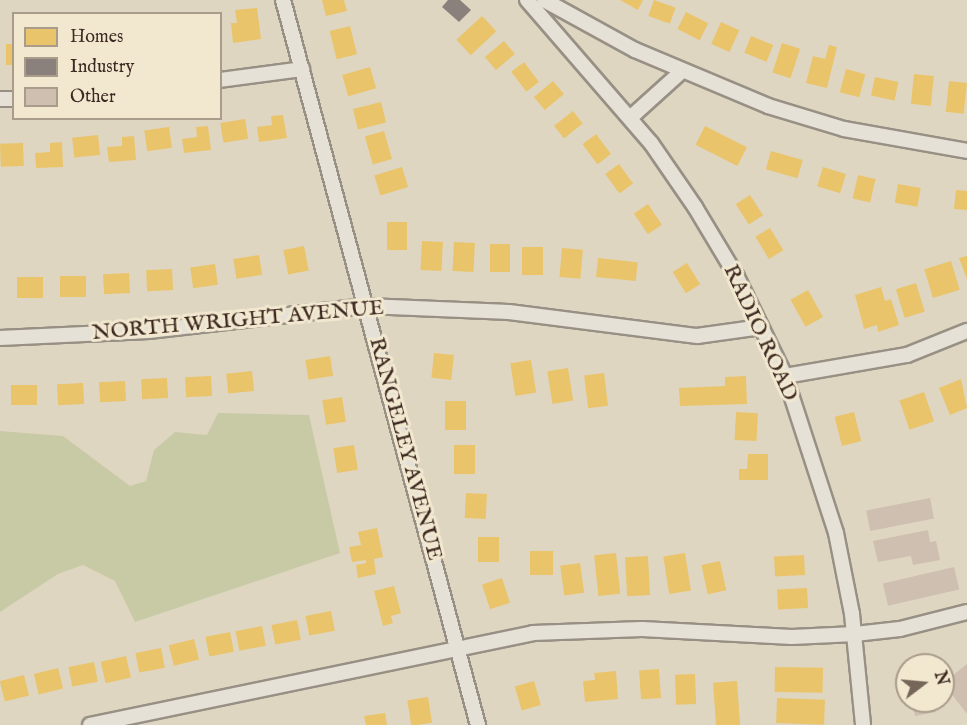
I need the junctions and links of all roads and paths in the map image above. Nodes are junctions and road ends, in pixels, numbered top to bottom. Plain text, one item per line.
1 (283, 0) edge
2 (527, 0) edge
3 (544, 0) edge
4 (302, 69) junction
5 (682, 71) junction
6 (222, 80) edge
7 (630, 118) junction
8 (967, 150) edge
9 (366, 306) junction
10 (762, 327) junction
11 (967, 331) edge
12 (0, 338) edge
13 (785, 376) junction
14 (967, 612) edge
15 (855, 634) junction
16 (459, 646) junction
17 (90, 725) edge
18 (478, 725) edge
19 (863, 725) edge

1 - 4 street, RANGELEY AVENUE
2 - 7 street, RADIO ROAD
3 - 5 street
4 - 6 street
4 - 9 street, RANGELEY AVENUE
5 - 7 street
5 - 8 street
7 - 10 street, RADIO ROAD
9 - 10 street, NORTH WRIGHT AVENUE
9 - 12 street, NORTH WRIGHT AVENUE
9 - 16 street, RANGELEY AVENUE
10 - 13 street, RADIO ROAD
11 - 13 street
13 - 15 street, RADIO ROAD
14 - 15 street
15 - 16 street
15 - 19 street, RADIO ROAD
16 - 17 street
16 - 18 street, RANGELEY AVENUE

